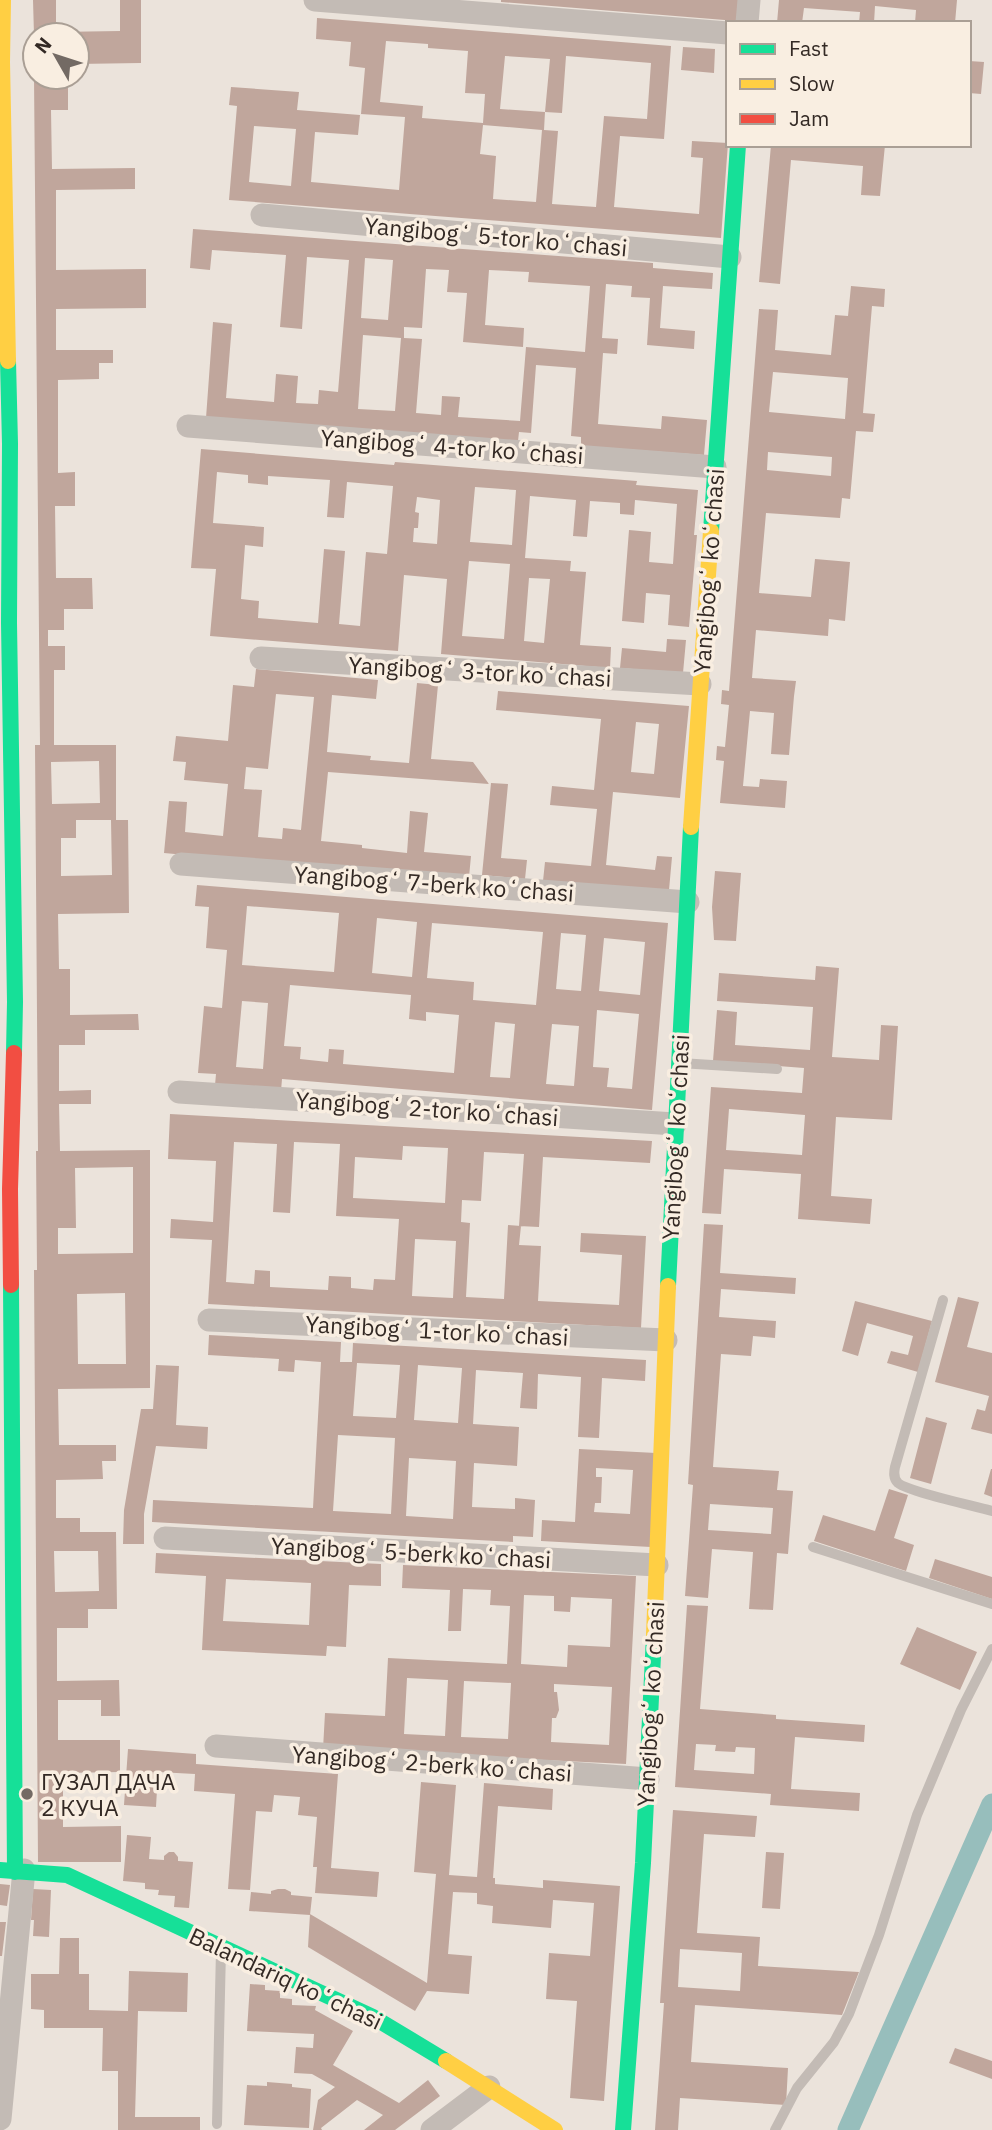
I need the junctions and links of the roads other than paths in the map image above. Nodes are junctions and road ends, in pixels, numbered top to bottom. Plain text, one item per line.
1 (4, 0) edge
2 (316, 0) edge
3 (749, 0) edge
4 (747, 21) edge
5 (726, 33) edge
6 (1, 62) edge
7 (738, 147) edge
8 (262, 215) dead end
9 (3, 257) edge
10 (730, 257) junction
11 (188, 426) dead end
12 (5, 444) edge
13 (715, 467) junction
14 (5, 623) edge
15 (261, 658) dead end
16 (699, 684) junction
17 (6, 822) edge
18 (181, 864) dead end
19 (688, 902) junction
20 (7, 1002) edge
21 (677, 1063) junction
22 (777, 1069) dead end
23 (179, 1092) dead end
24 (675, 1124) junction
25 (5, 1189) edge
26 (943, 1300) dead end
27 (209, 1320) dead end
28 (666, 1340) junction
29 (5, 1376) edge
30 (992, 1511) edge
31 (165, 1538) dead end
32 (813, 1547) dead end
33 (657, 1565) junction
34 (6, 1573) edge
35 (992, 1604) edge
36 (992, 1649) edge
37 (216, 1746) dead end
38 (648, 1779) junction
39 (13, 1870) edge
40 (221, 1947) junction
41 (489, 2087) junction
42 (0, 2119) edge
43 (216, 2124) dead end
44 (432, 2130) edge
45 (555, 2130) edge
46 (623, 2130) edge
47 (775, 2130) edge

1 - 6 street
2 - 5 street
3 - 4 street
6 - 9 street
7 - 10 street, Yangibogʻ koʻchasi
8 - 10 street, Yangibogʻ 5-tor koʻchasi
9 - 12 street
10 - 13 street, Yangibogʻ koʻchasi
11 - 13 street, Yangibogʻ 4-tor koʻchasi
12 - 14 street
13 - 16 street, Yangibogʻ koʻchasi
14 - 17 street
15 - 16 street, Yangibogʻ 3-tor koʻchasi
16 - 19 street, Yangibogʻ koʻchasi
17 - 20 street
18 - 19 street, Yangibogʻ 7-berk koʻchasi
19 - 21 street, Yangibogʻ koʻchasi
20 - 25 street
21 - 22 lane
21 - 24 street, Yangibogʻ koʻchasi
23 - 24 street, Yangibogʻ 2-tor koʻchasi
24 - 28 street, Yangibogʻ koʻchasi
25 - 29 street
26 - 30 lane
27 - 28 street, Yangibogʻ 1-tor koʻchasi
28 - 33 street, Yangibogʻ koʻchasi
29 - 34 street
31 - 33 street, Yangibogʻ 5-berk koʻchasi
32 - 35 lane
33 - 38 street, Yangibogʻ koʻchasi
34 - 39 street
36 - 47 lane
37 - 38 street, Yangibogʻ 2-berk koʻchasi
38 - 46 street, Yangibogʻ koʻchasi
39 - 40 street, Balandariq koʻchasi
39 - 42 street
40 - 41 street, Balandariq koʻchasi
40 - 43 lane
41 - 44 street
41 - 45 street, Balandariq koʻchasi

